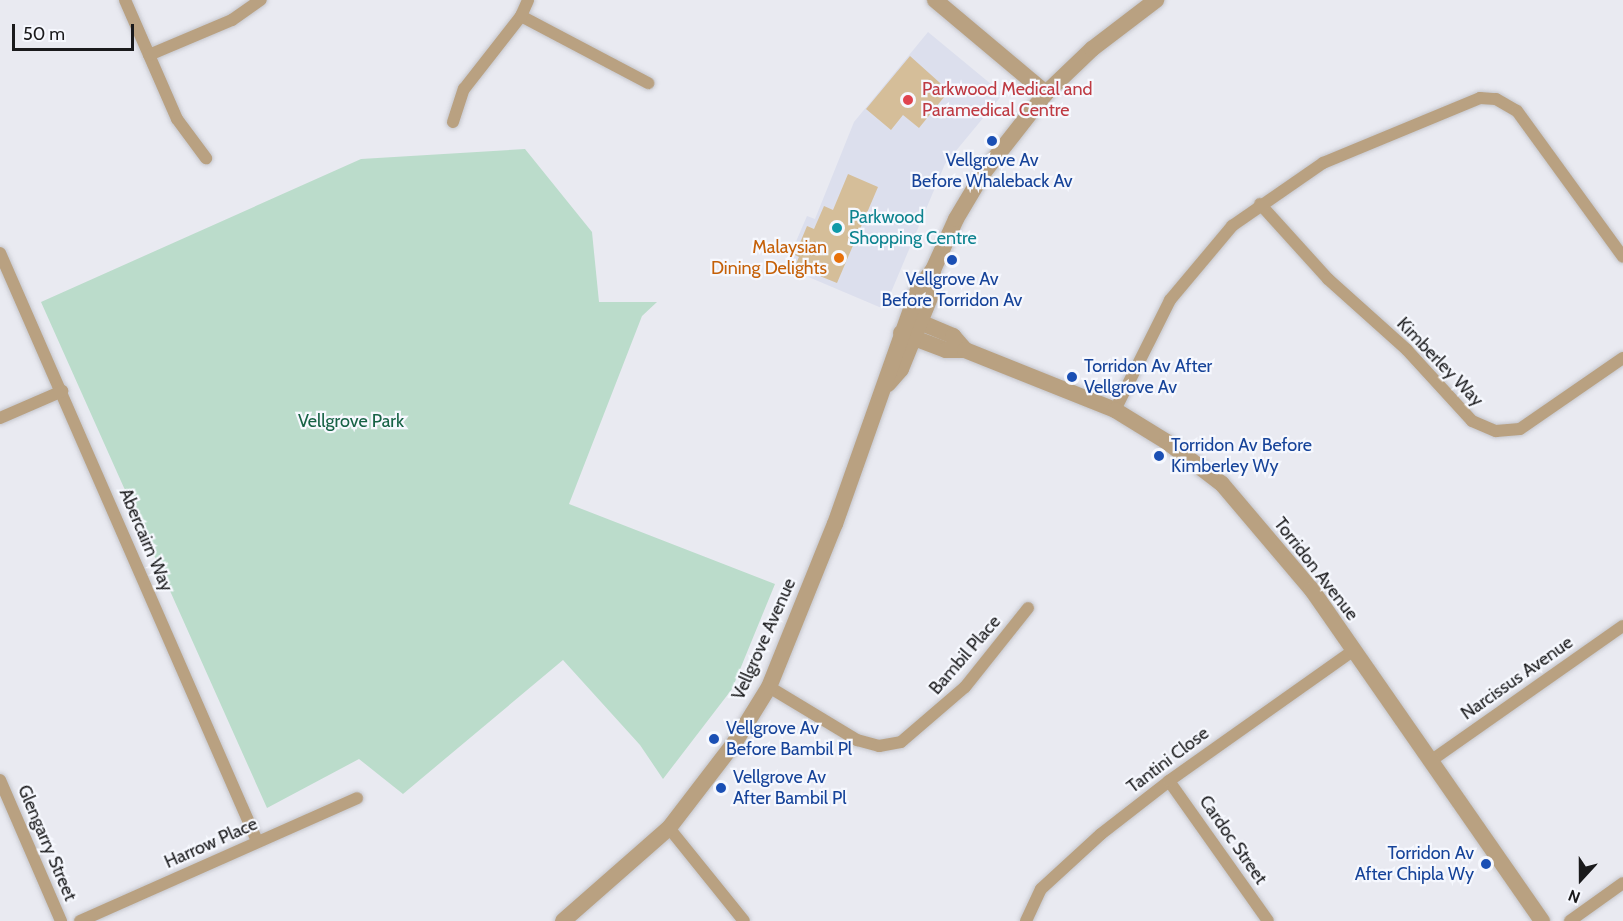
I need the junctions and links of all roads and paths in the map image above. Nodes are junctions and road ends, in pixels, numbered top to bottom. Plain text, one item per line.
1 (125, 0) edge
2 (261, 0) edge
3 (528, 0) edge
4 (935, 0) edge
5 (1156, 0) edge
6 (521, 16) junction
7 (150, 55) junction
8 (648, 83) dead end
9 (1046, 93) junction
10 (453, 122) dead end
11 (206, 158) dead end
12 (1260, 204) junction
13 (0, 253) edge
14 (1623, 257) edge
15 (914, 319) junction
16 (907, 335) junction
17 (965, 350) junction
18 (1623, 358) edge
19 (62, 391) junction
20 (1115, 410) junction
21 (0, 418) edge
22 (1028, 608) dead end
23 (1623, 626) edge
24 (1354, 650) junction
25 (769, 687) junction
26 (1432, 760) junction
27 (0, 780) edge
28 (1168, 781) junction
29 (357, 798) dead end
30 (669, 828) junction
31 (257, 842) junction
32 (1623, 884) edge
33 (61, 921) edge
34 (80, 921) edge
35 (563, 921) edge
36 (744, 921) edge
37 (1026, 921) edge
38 (1268, 921) edge
39 (1542, 921) edge
40 (1570, 921) edge

1 - 7 street
2 - 7 street
3 - 6 street
4 - 9 street
5 - 9 street, Vellgrove Avenue
6 - 8 street
6 - 10 street
7 - 11 street
9 - 15 street, Vellgrove Avenue
12 - 14 street
12 - 18 street, Kimberley Way
12 - 20 street
13 - 19 street, Abercairn Way
15 - 16 street, Vellgrove Avenue
15 - 17 street, Torridon Avenue
16 - 17 street, Torridon Avenue
16 - 25 street, Vellgrove Avenue
17 - 20 street, Torridon Avenue
19 - 21 street
19 - 31 street, Abercairn Way
20 - 24 street, Torridon Avenue
22 - 25 street, Bambil Place
23 - 26 street, Narcissus Avenue
24 - 26 street, Torridon Avenue
24 - 28 street, Tantini Close
25 - 30 street, Vellgrove Avenue
26 - 39 street, Torridon Avenue
27 - 33 street, Glengarry Street
28 - 37 street, Tantini Close
28 - 38 street, Cardoc Street
29 - 31 street, Harrow Place
30 - 35 street, Vellgrove Avenue
30 - 36 street
31 - 34 street, Harrow Place
32 - 40 street

